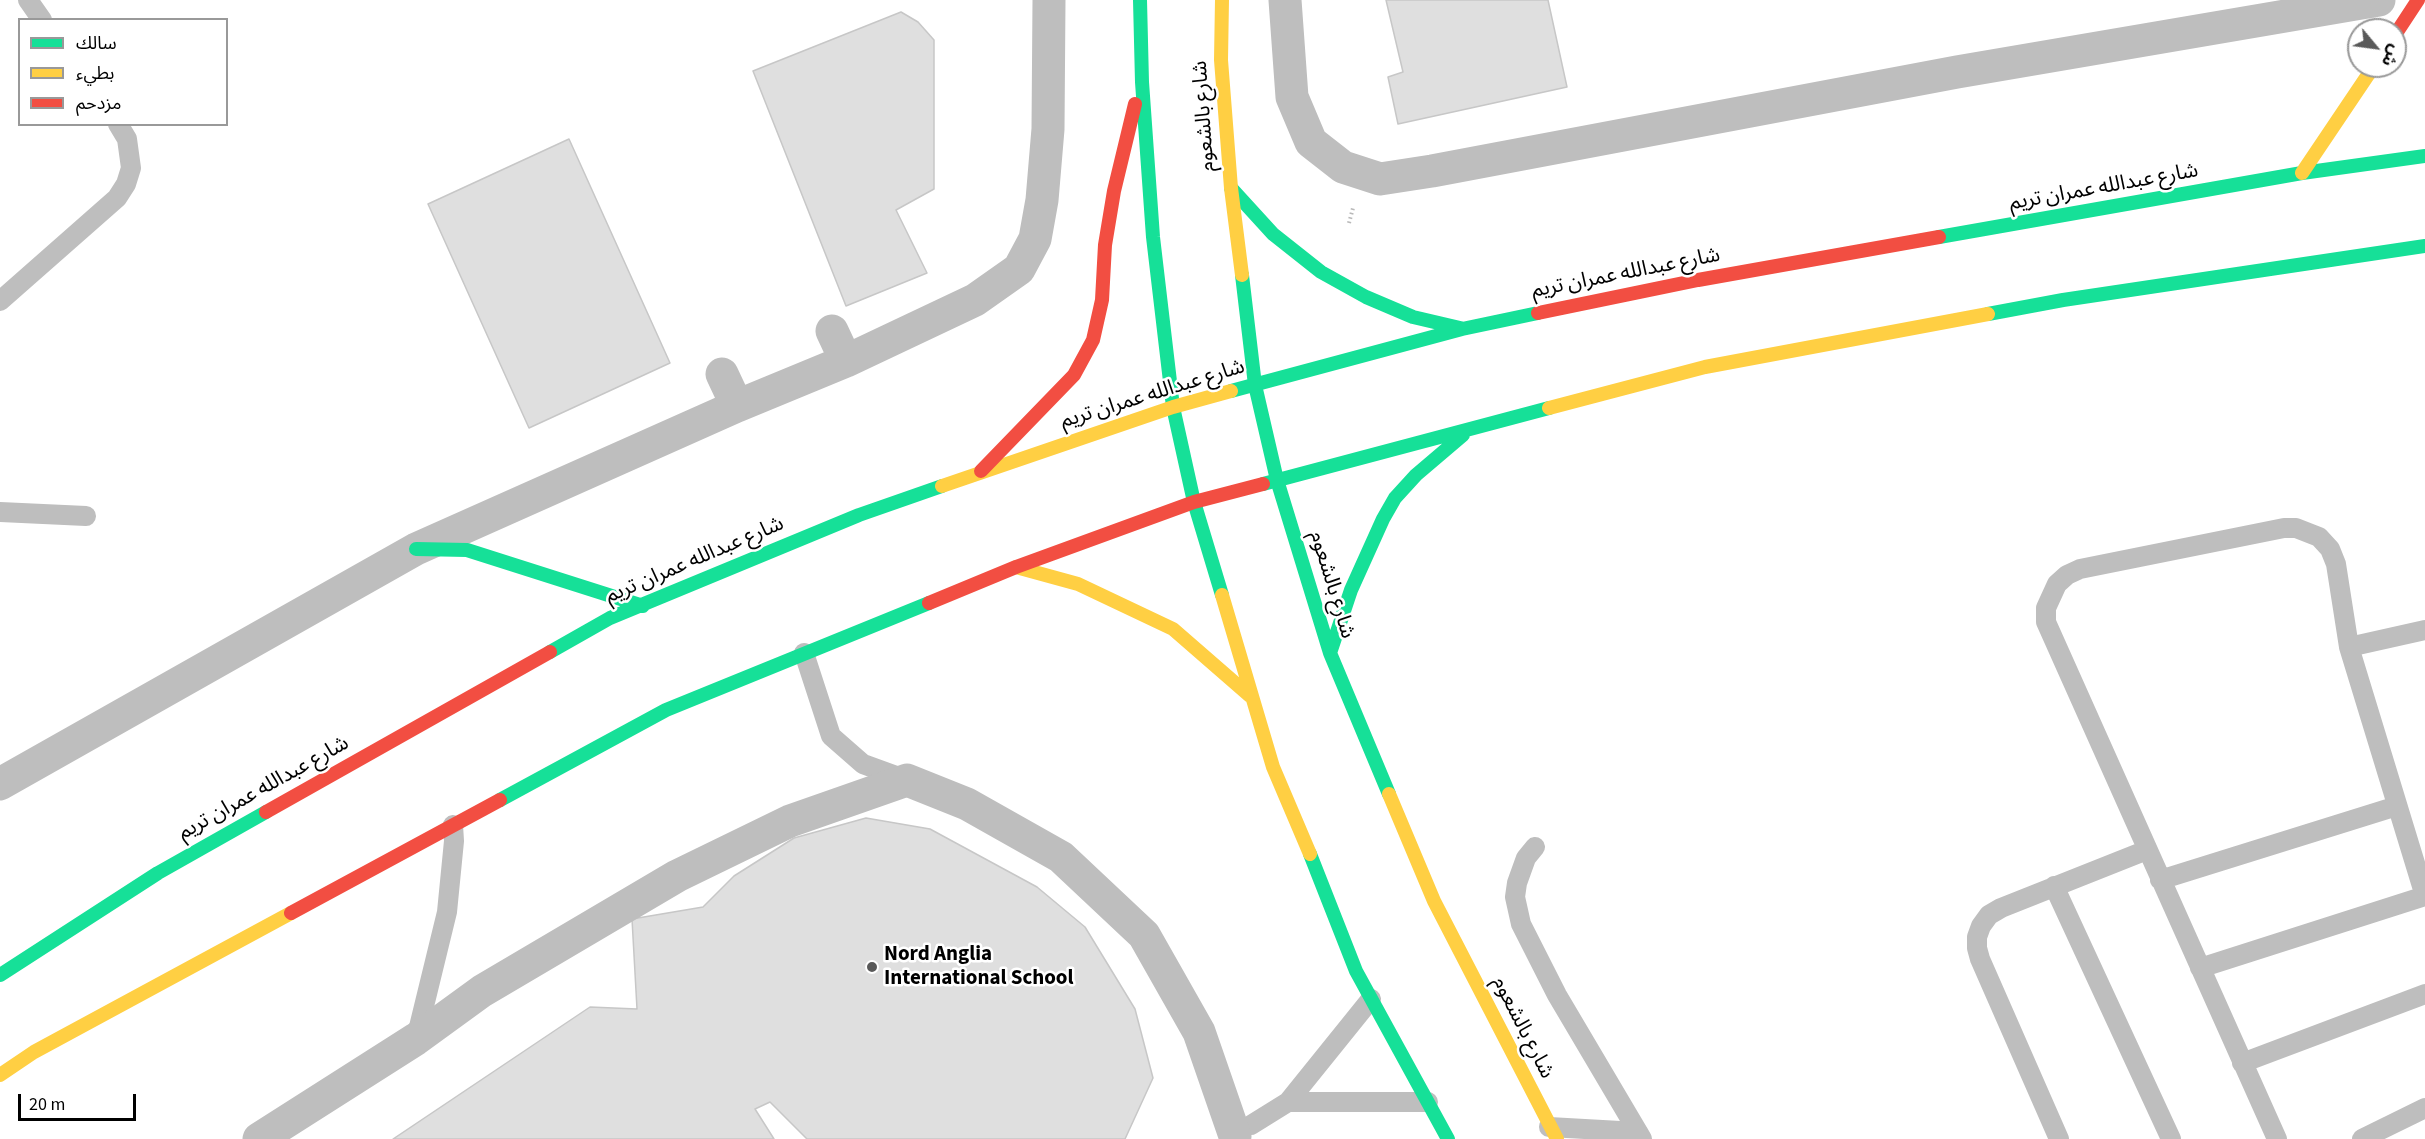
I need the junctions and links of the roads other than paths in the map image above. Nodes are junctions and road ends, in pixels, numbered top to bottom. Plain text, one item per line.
1 (28, 0) edge
2 (1049, 0) edge
3 (1140, 0) edge
4 (1222, 0) edge
5 (1286, 0) edge
6 (2379, 0) edge
7 (2418, 0) edge
8 (41, 18) edge
9 (2406, 18) edge
10 (2366, 78) edge
11 (1142, 82) junction
12 (119, 126) edge
13 (2425, 156) edge
14 (2302, 173) junction
15 (1231, 188) junction
16 (2423, 247) edge
17 (0, 301) edge
18 (1462, 329) junction
19 (832, 331) dead end
20 (846, 361) junction
21 (722, 374) dead end
22 (1255, 385) junction
23 (737, 406) junction
24 (1173, 407) junction
25 (1467, 431) junction
26 (977, 475) junction
27 (1276, 480) junction
28 (1194, 502) junction
29 (0, 512) edge
30 (86, 516) dead end
31 (416, 549) junction
32 (1016, 567) junction
33 (643, 606) junction
34 (2425, 630) edge
35 (2349, 647) junction
36 (1330, 653) junction
37 (804, 654) junction
38 (1251, 698) junction
39 (908, 780) junction
40 (0, 784) edge
41 (2397, 806) junction
42 (453, 825) junction
43 (1535, 847) dead end
44 (2147, 850) junction
45 (2160, 880) junction
46 (2054, 886) junction
47 (2425, 896) edge
48 (2200, 968) junction
49 (0, 975) edge
50 (2425, 994) edge
51 (1371, 999) junction
52 (416, 1038) junction
53 (2242, 1063) junction
54 (0, 1075) edge
55 (1288, 1102) junction
56 (1428, 1102) junction
57 (2425, 1108) edge
58 (1239, 1133) edge
59 (1553, 1133) edge
60 (1640, 1136) edge
61 (259, 1139) edge
62 (1448, 1139) edge
63 (2059, 1139) edge
64 (2171, 1139) edge
65 (2277, 1139) edge
66 (2362, 1139) edge

1 - 8 lane
2 - 20 street
3 - 11 street
4 - 15 street, شارع بالشعوم
5 - 6 street
7 - 9 street
10 - 14 street
11 - 24 street
11 - 26 street
12 - 17 lane
13 - 14 street, شارع عبدالله عمران تريم
14 - 18 street, شارع عبدالله عمران تريم
15 - 18 street
15 - 22 street, شارع بالشعوم
16 - 25 street
18 - 22 street, شارع عبدالله عمران تريم
19 - 20 street
20 - 23 street
21 - 23 street
22 - 24 street, شارع عبدالله عمران تريم
22 - 27 street, شارع بالشعوم
23 - 31 street
24 - 26 street, شارع عبدالله عمران تريم
24 - 28 street
25 - 27 street
25 - 36 street
26 - 33 street, شارع عبدالله عمران تريم
27 - 28 street
27 - 36 street, شارع بالشعوم
28 - 32 street
28 - 38 street
29 - 30 lane
31 - 33 street
31 - 40 street
32 - 37 street
32 - 38 street
33 - 49 street, شارع عبدالله عمران تريم
34 - 35 lane
35 - 41 lane
35 - 44 lane
36 - 59 street, شارع بالشعوم
37 - 39 lane
37 - 42 street
38 - 51 street
39 - 52 street
39 - 58 street
41 - 45 lane
41 - 47 lane
42 - 52 lane
42 - 54 street
43 - 60 lane
44 - 45 lane
44 - 46 lane
45 - 48 lane
46 - 63 lane
46 - 64 lane
47 - 48 lane
48 - 53 lane
50 - 53 lane
51 - 55 lane
51 - 56 street
52 - 61 street
53 - 65 lane
55 - 56 lane
55 - 58 lane
56 - 62 street
57 - 66 lane
59 - 60 lane

